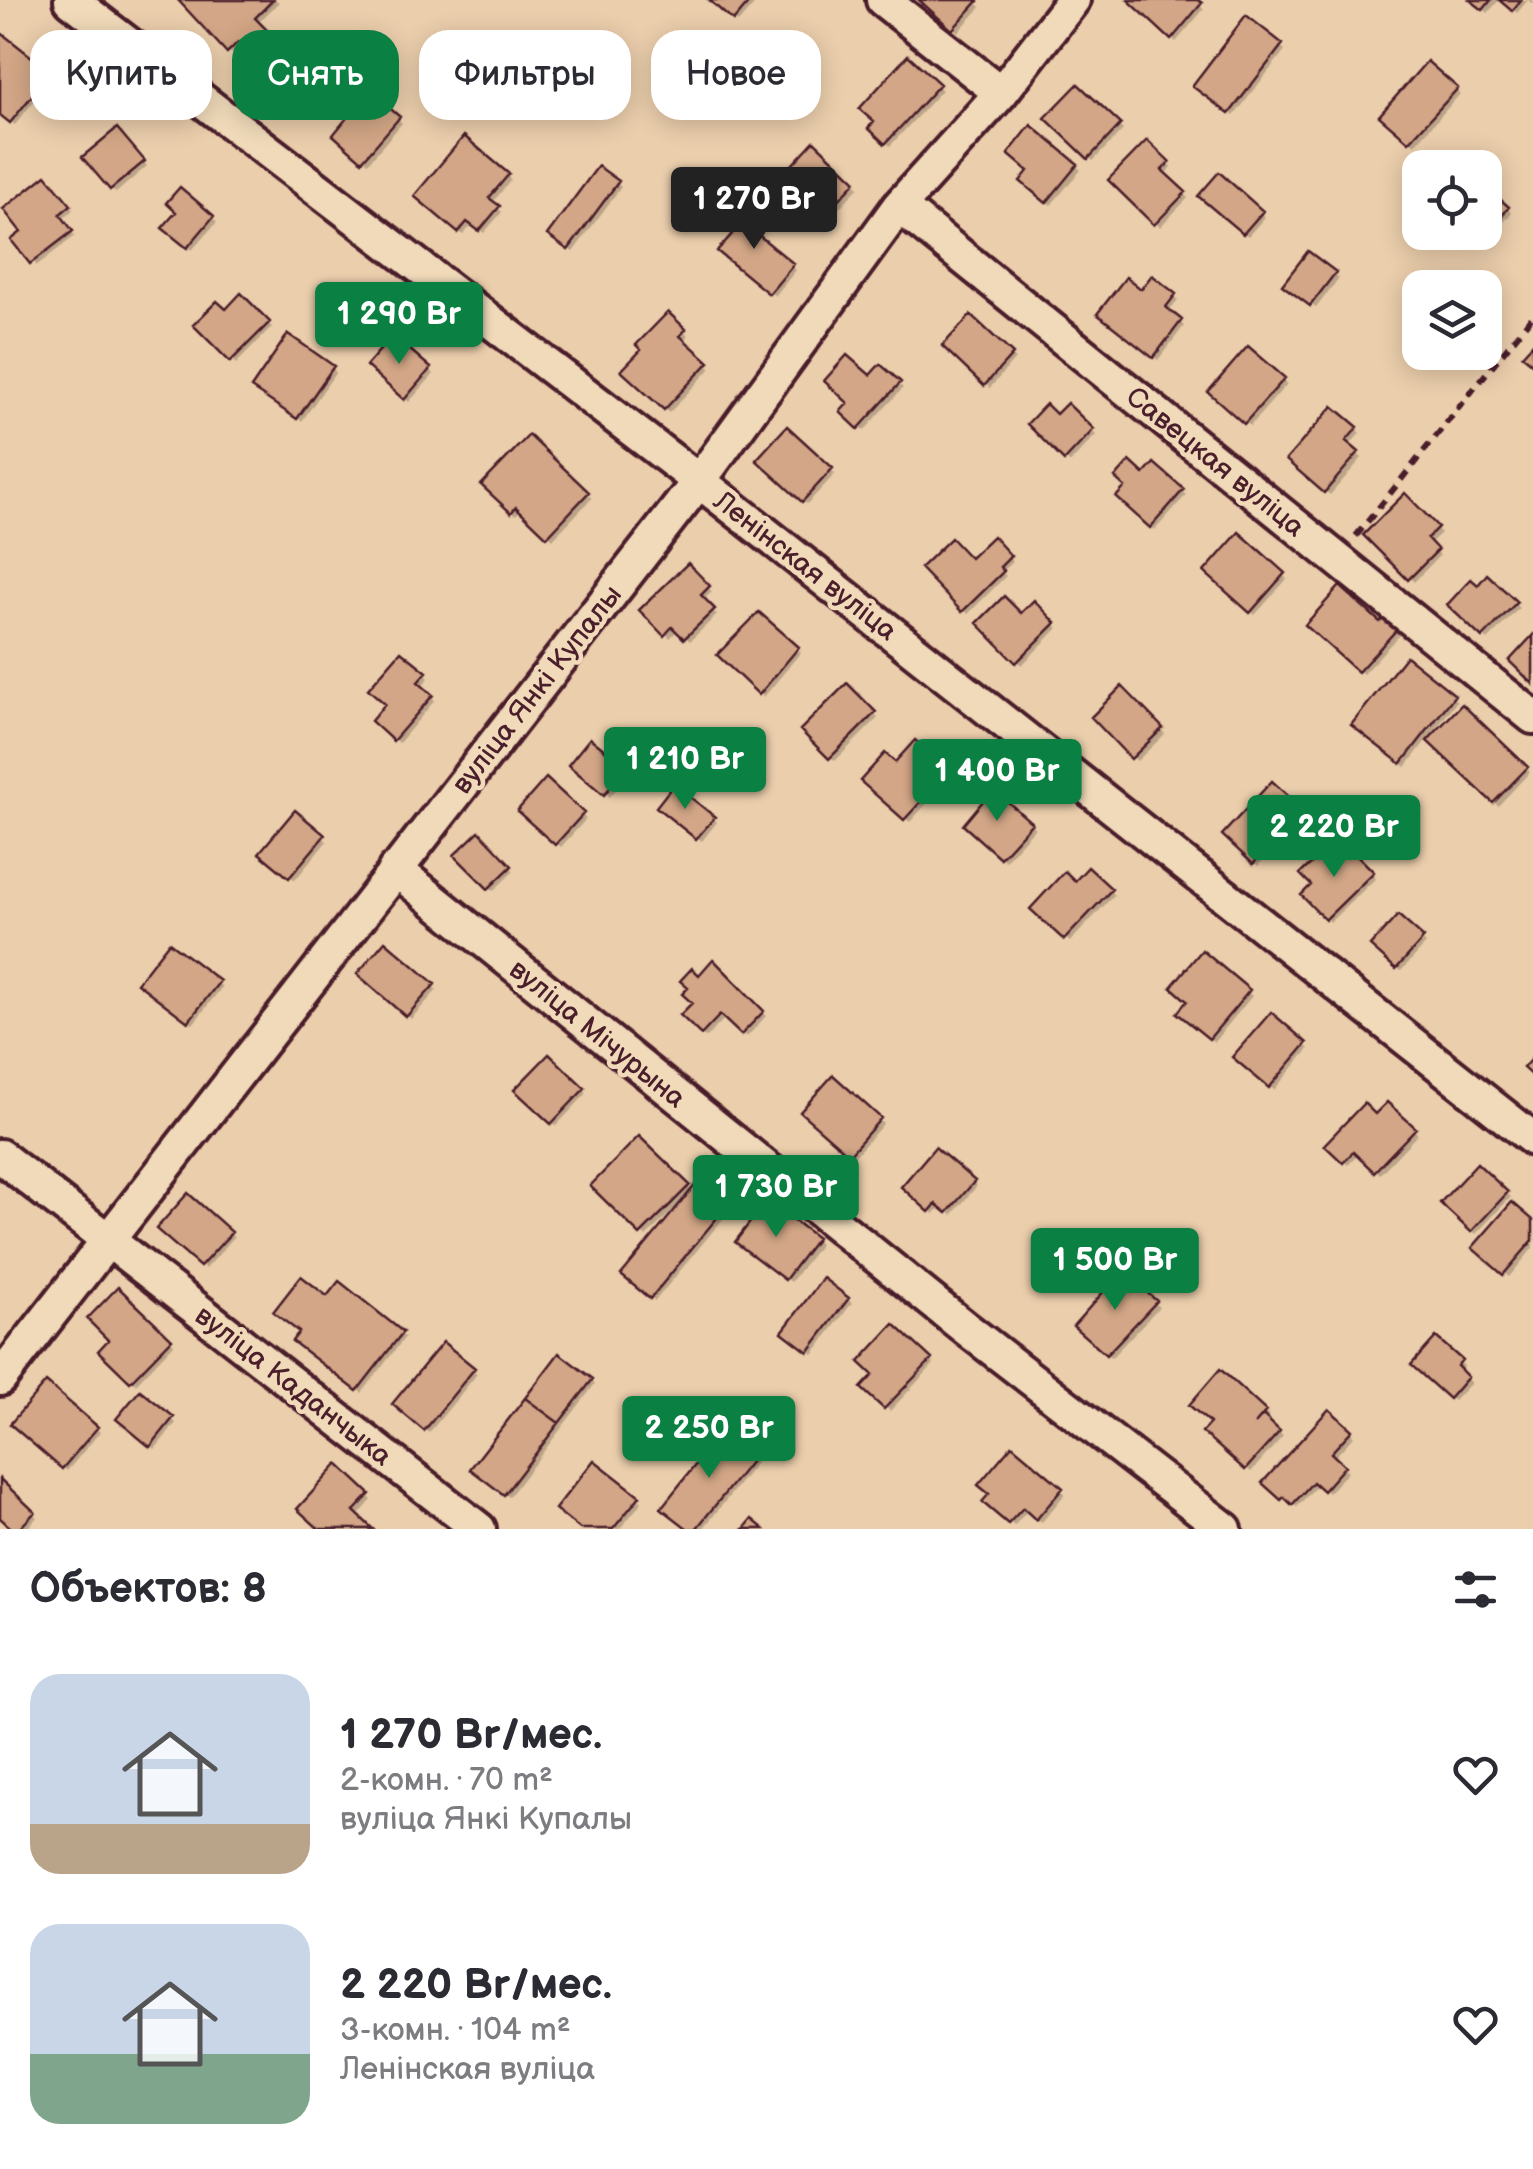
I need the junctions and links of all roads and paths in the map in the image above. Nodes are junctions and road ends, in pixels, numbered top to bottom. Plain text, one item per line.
1 (71, 0) edge
2 (883, 0) edge
3 (1074, 0) edge
4 (1001, 94) junction
5 (899, 206) junction
6 (1533, 314) edge
7 (699, 481) junction
8 (1338, 559) junction
9 (1533, 717) edge
10 (395, 869) junction
11 (1533, 1140) edge
12 (0, 1156) edge
13 (109, 1241) junction
14 (0, 1379) edge
15 (479, 1529) edge
16 (1226, 1529) edge

1 - 7 street, Ленінская вуліца
2 - 4 street
3 - 4 street, вуліца Янкі Купалы
4 - 5 street, вуліца Янкі Купалы
5 - 7 street, вуліца Янкі Купалы
5 - 8 street, Савецкая вуліца
6 - 8 path
7 - 10 street, вуліца Янкі Купалы
7 - 11 street, Ленінская вуліца
8 - 9 street, Савецкая вуліца
10 - 13 street, вуліца Янкі Купалы
10 - 16 street, вуліца Мічурына
12 - 13 street, вуліца Каданчыка
13 - 14 street, вуліца Янкі Купалы
13 - 15 street, вуліца Каданчыка

